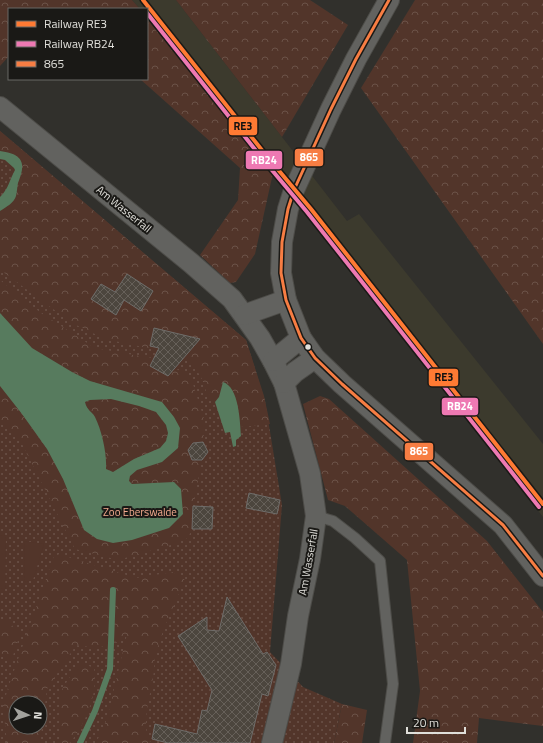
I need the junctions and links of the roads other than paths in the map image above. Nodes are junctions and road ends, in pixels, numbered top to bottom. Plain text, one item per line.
1 (389, 0) edge
2 (0, 107) edge
3 (286, 300) junction
4 (244, 315) junction
5 (301, 338) junction
6 (315, 358) junction
7 (273, 361) junction
8 (284, 383) junction
9 (316, 516) junction
10 (543, 576) edge
11 (272, 743) edge
12 (385, 743) edge

1 - 3 street
2 - 4 street, Am Wasserfall
3 - 4 street
3 - 5 street
4 - 7 street, Am Wasserfall
5 - 6 street
5 - 7 street
6 - 8 street
6 - 10 street
7 - 8 street, Am Wasserfall
8 - 9 street, Am Wasserfall
9 - 11 street, Am Wasserfall
9 - 12 lane

